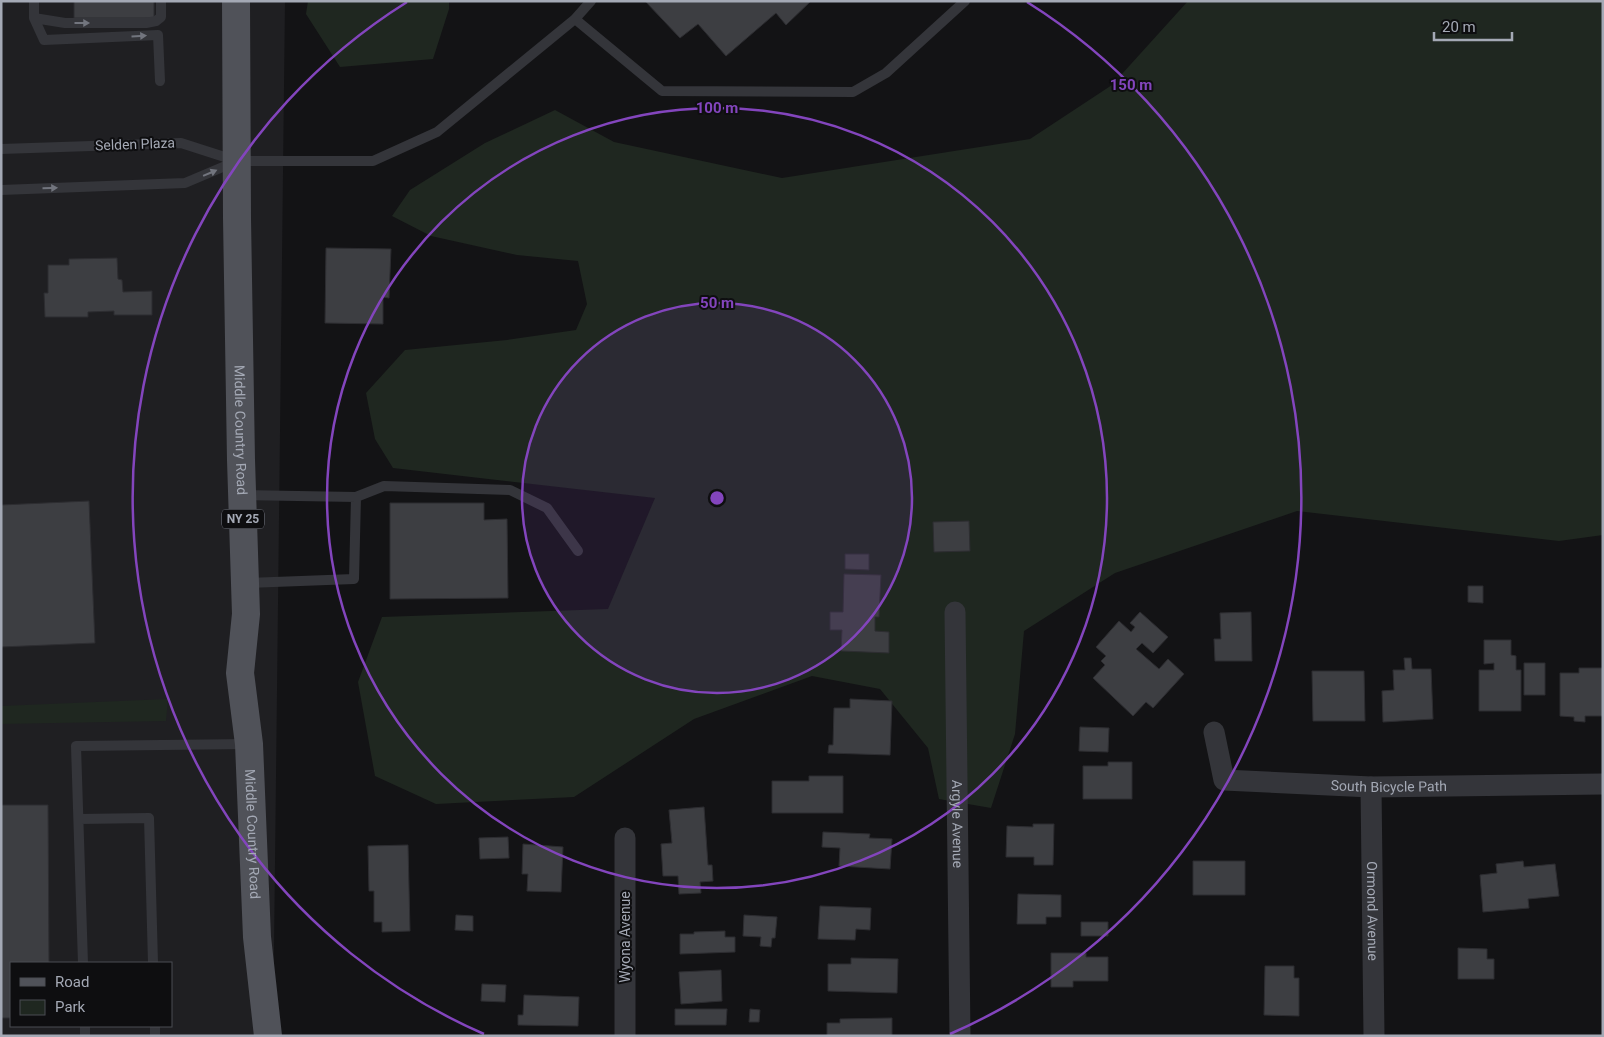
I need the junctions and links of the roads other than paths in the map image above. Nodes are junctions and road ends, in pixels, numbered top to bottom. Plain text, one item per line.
1 (34, 1) edge
2 (161, 1) edge
3 (236, 1) edge
4 (591, 1) edge
5 (965, 1) edge
6 (34, 18) junction
7 (575, 19) junction
8 (160, 81) dead end
9 (1, 149) edge
10 (237, 161) junction
11 (1, 190) edge
12 (242, 495) junction
13 (356, 497) junction
14 (578, 551) dead end
15 (245, 583) junction
16 (955, 612) dead end
17 (1214, 732) dead end
18 (249, 744) junction
19 (1603, 784) edge
20 (1371, 787) junction
21 (79, 819) junction
22 (625, 838) dead end
23 (83, 962) edge
24 (153, 962) edge
25 (268, 1036) edge
26 (625, 1036) edge
27 (960, 1036) edge
28 (1374, 1036) edge

1 - 6 lane
6 -> 2 lane
3 - 10 main road, Middle Country Road / NY 25
4 - 7 lane
5 - 7 lane
6 -> 8 lane
7 - 10 lane
9 - 10 lane, Selden Plaza
11 -> 10 lane
10 - 12 main road, Middle Country Road / NY 25
12 - 13 lane
12 - 15 main road, Middle Country Road / NY 25
13 - 14 lane
13 - 15 lane
15 - 18 main road, Middle Country Road / NY 25
16 - 27 street, Argyle Avenue
17 - 20 street, South Bicycle Path
18 - 21 lane
18 - 25 main road, Middle Country Road / NY 25
19 - 20 street, South Bicycle Path
20 - 28 street, Ormond Avenue
21 - 23 lane
21 - 24 lane
22 - 26 street, Wyona Avenue

